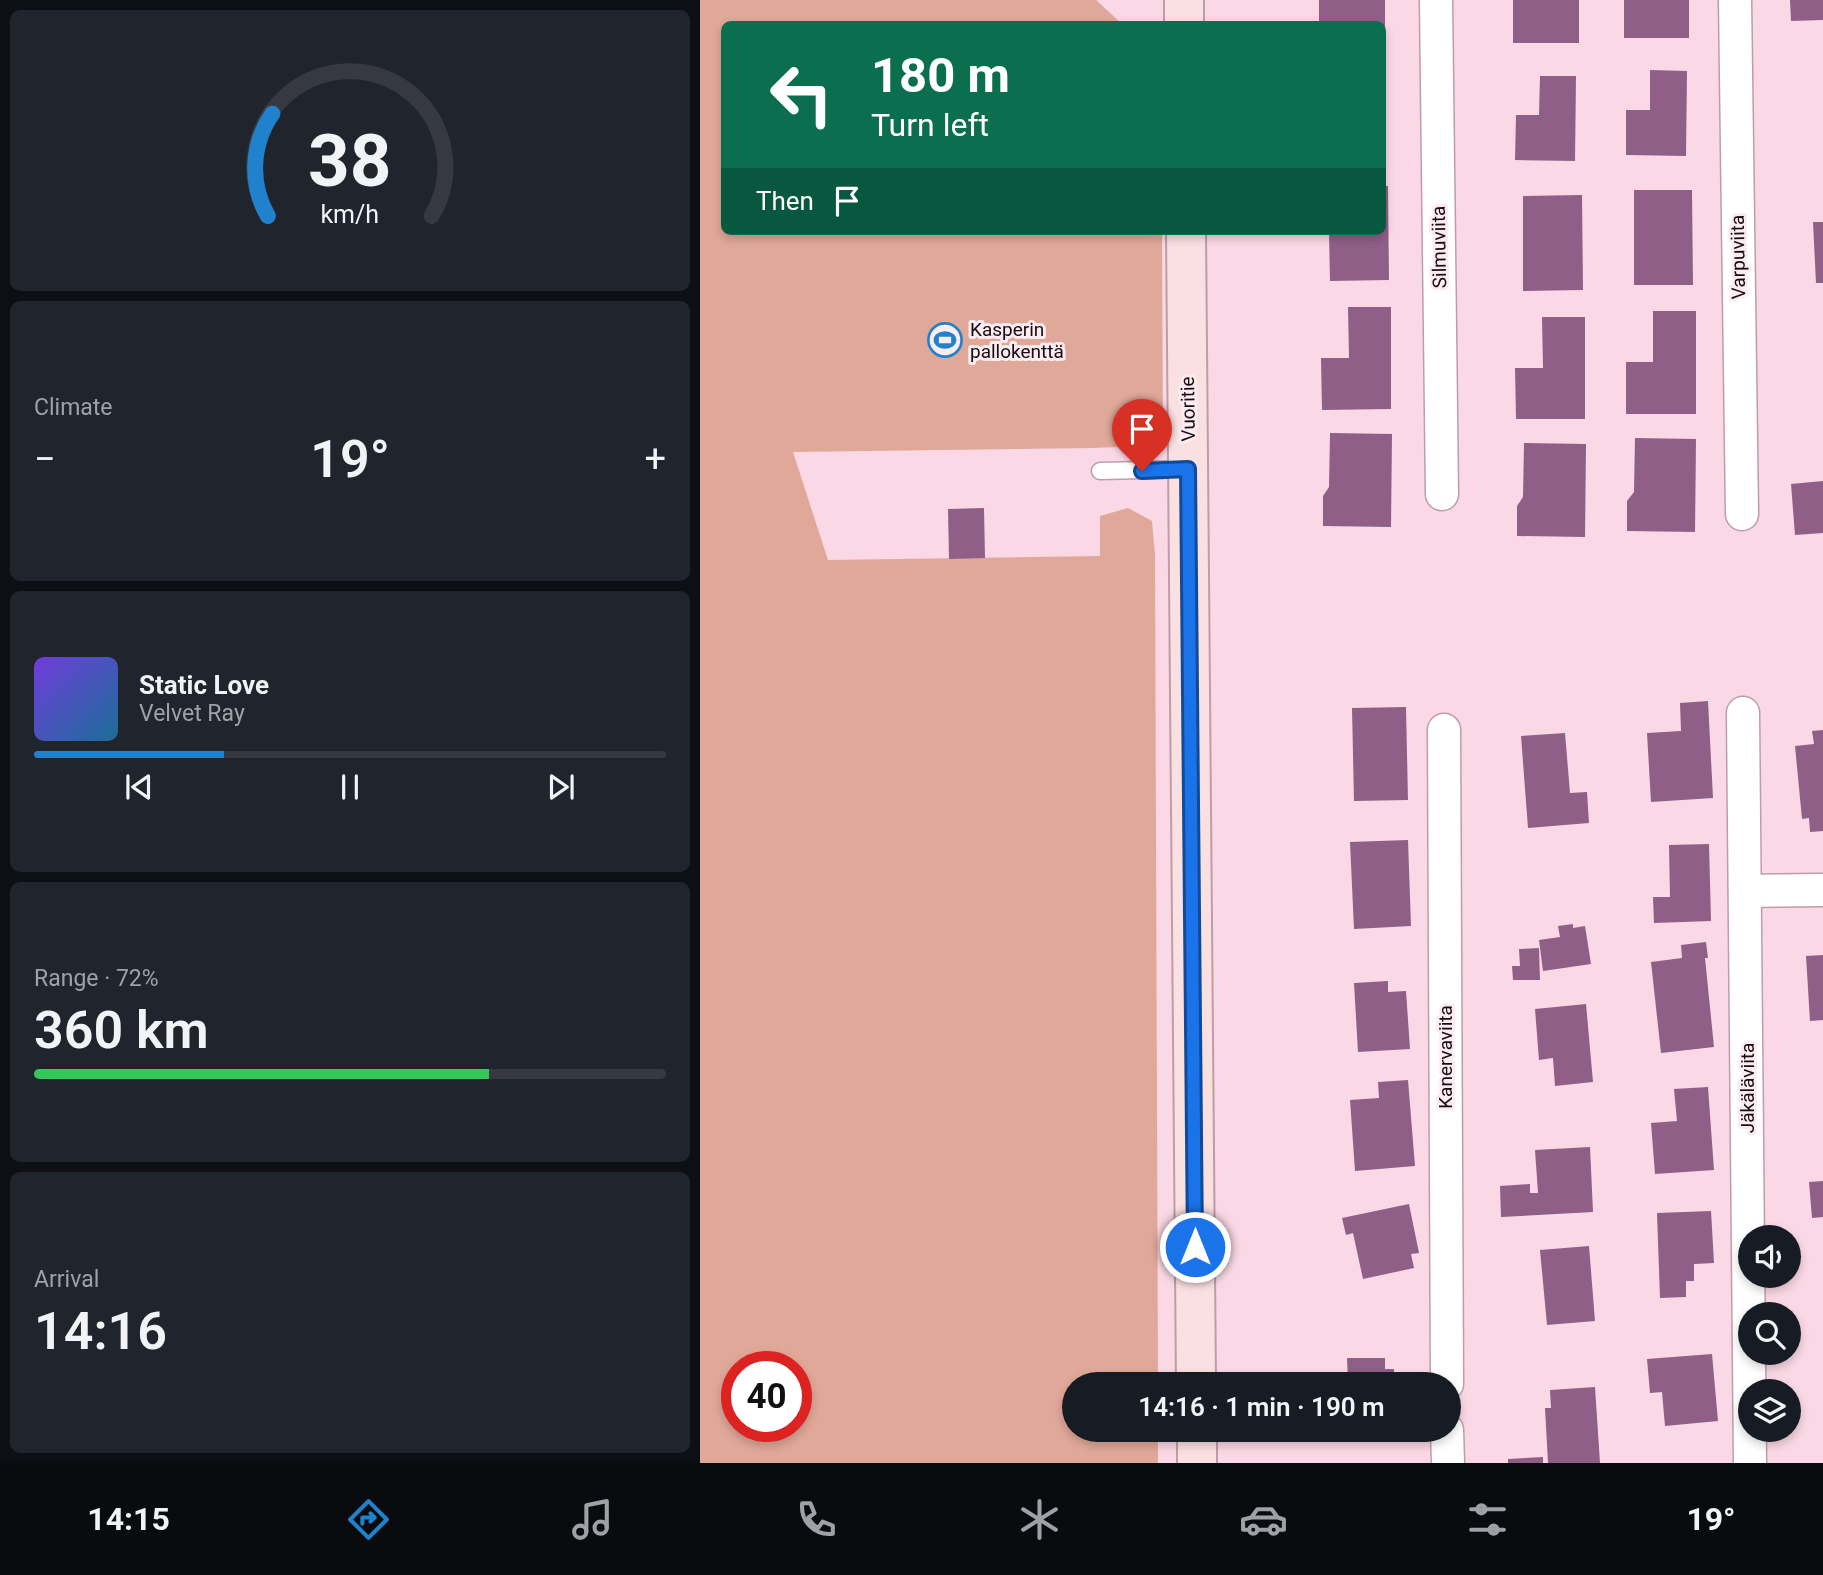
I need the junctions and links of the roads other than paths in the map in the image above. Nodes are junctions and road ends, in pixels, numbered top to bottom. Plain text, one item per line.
1 (1184, 0) edge
2 (1436, 0) edge
3 (1735, 0) edge
4 (1184, 21) edge
5 (1186, 235) edge
6 (1188, 469) junction
7 (1100, 471) dead end
8 (1442, 494) dead end
9 (1742, 514) dead end
10 (1743, 713) dead end
11 (1444, 730) dead end
12 (1823, 890) edge
13 (1745, 891) junction
14 (1196, 1372) edge
15 (1447, 1372) edge
16 (1197, 1442) edge
17 (1447, 1442) edge
18 (1197, 1463) edge
19 (1448, 1463) edge
20 (1750, 1463) edge

1 - 4 street
2 - 8 street, Silmuviita
3 - 9 street, Varpuviita
5 - 6 street, Vuoritie
6 - 7 lane
6 - 14 street, Vuoritie
10 - 13 street, Jäkäläviita
11 - 15 street, Kanervaviita
12 - 13 street
13 - 20 street, Jäkäläviita
16 - 18 street
17 - 19 street

